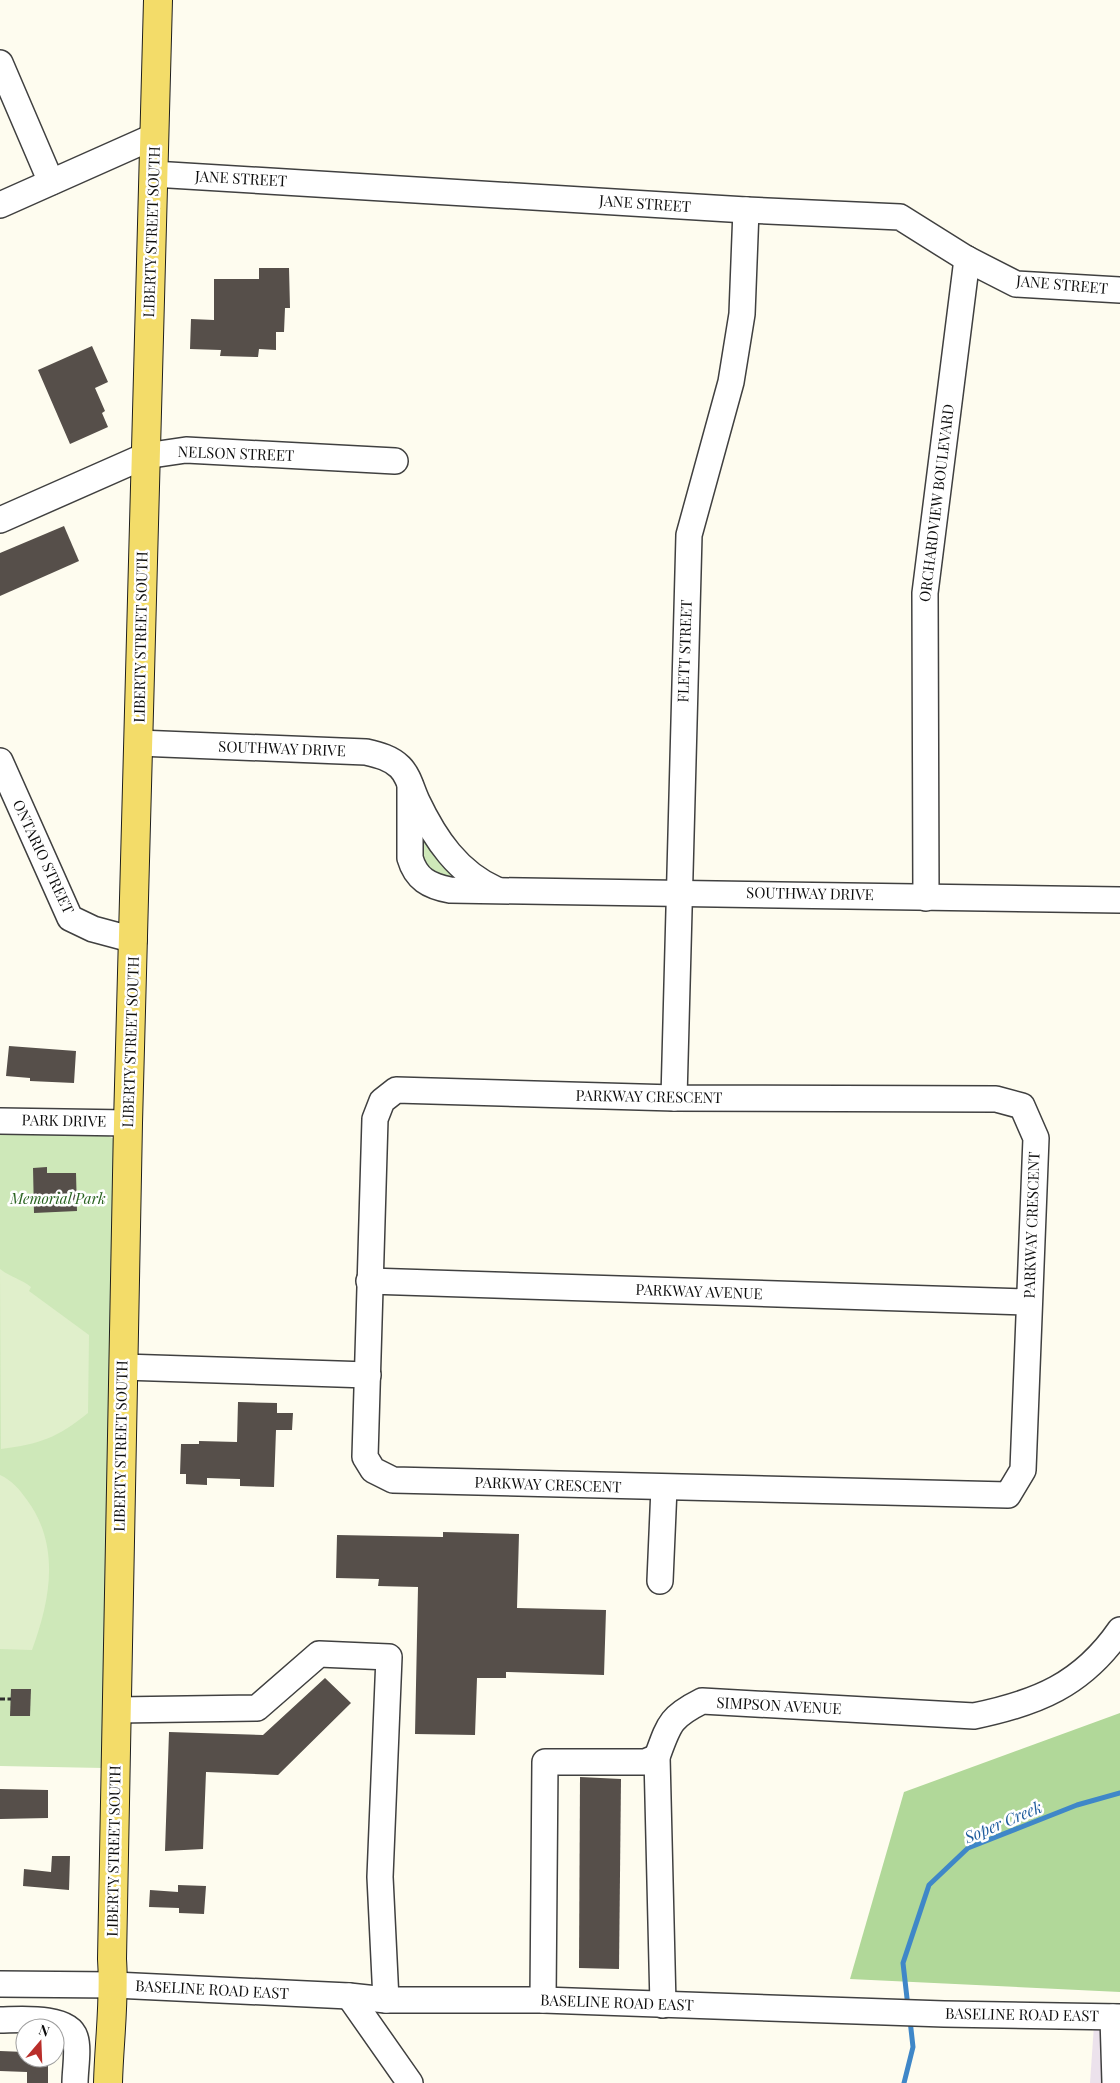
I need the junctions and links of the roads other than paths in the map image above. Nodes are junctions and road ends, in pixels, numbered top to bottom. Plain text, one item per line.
1 (158, 0) edge
2 (0, 63) edge
3 (155, 136) junction
4 (153, 174) junction
5 (51, 182) junction
6 (0, 205) edge
7 (746, 210) junction
8 (967, 259) junction
9 (1120, 290) edge
10 (144, 456) junction
11 (395, 461) dead end
12 (0, 520) edge
13 (138, 743) junction
14 (0, 761) edge
15 (410, 785) junction
16 (500, 891) junction
17 (680, 893) junction
18 (926, 898) junction
19 (1120, 900) edge
20 (134, 940) junction
21 (674, 1098) junction
22 (0, 1121) edge
23 (128, 1123) junction
24 (369, 1281) junction
25 (1029, 1302) junction
26 (123, 1367) junction
27 (368, 1375) junction
28 (664, 1488) junction
29 (660, 1581) dead end
30 (1120, 1630) edge
31 (117, 1710) junction
32 (657, 1757) junction
33 (0, 1984) edge
34 (114, 1985) junction
35 (349, 1996) junction
36 (386, 2000) junction
37 (543, 2000) junction
38 (663, 2004) junction
39 (1117, 2017) edge
40 (0, 2020) edge
41 (75, 2083) edge
42 (108, 2083) edge
43 (410, 2083) edge
44 (1114, 2083) edge

1 - 3 main road, LIBERTY STREET SOUTH
2 - 5 street
3 - 4 main road, LIBERTY STREET SOUTH
3 - 5 street
4 - 7 street, JANE STREET
4 - 10 main road, LIBERTY STREET SOUTH
5 - 6 street
7 - 8 street, JANE STREET
7 - 17 street, FLETT STREET
8 - 9 street, JANE STREET
8 - 18 street, ORCHARDVIEW BOULEVARD
10 - 11 street, NELSON STREET
10 - 12 street, NELSON STREET
10 - 13 main road, LIBERTY STREET SOUTH
13 - 15 street, SOUTHWAY DRIVE
13 - 20 main road, LIBERTY STREET SOUTH
14 - 20 street, ONTARIO STREET
15 - 16 street, SOUTHWAY DRIVE
15 - 16 street, SOUTHWAY DRIVE
16 - 17 street, SOUTHWAY DRIVE
17 - 18 street, SOUTHWAY DRIVE
17 - 21 street, FLETT STREET
18 - 19 street, SOUTHWAY DRIVE
20 - 23 main road, LIBERTY STREET SOUTH
21 - 24 street, PARKWAY CRESCENT
21 - 25 street, PARKWAY CRESCENT
22 - 23 street, PARK DRIVE
23 - 26 main road, LIBERTY STREET SOUTH
24 - 25 street, PARKWAY AVENUE
24 - 27 street, PARKWAY CRESCENT
25 - 28 street, PARKWAY CRESCENT
26 - 27 street
26 - 31 main road, LIBERTY STREET SOUTH
27 - 28 street, PARKWAY CRESCENT
28 - 29 street
30 - 32 street, SIMPSON AVENUE
31 - 34 main road, LIBERTY STREET SOUTH
31 - 36 street
32 - 37 street
32 - 38 street, SIMPSON AVENUE
33 - 34 street, BASELINE ROAD EAST
34 - 35 street, BASELINE ROAD EAST
34 - 42 main road, LIBERTY STREET SOUTH
35 - 36 street, BASELINE ROAD EAST
35 - 43 street
36 - 37 street, BASELINE ROAD EAST
37 - 38 street, BASELINE ROAD EAST
38 - 39 street, BASELINE ROAD EAST
39 - 44 street
40 - 41 street

